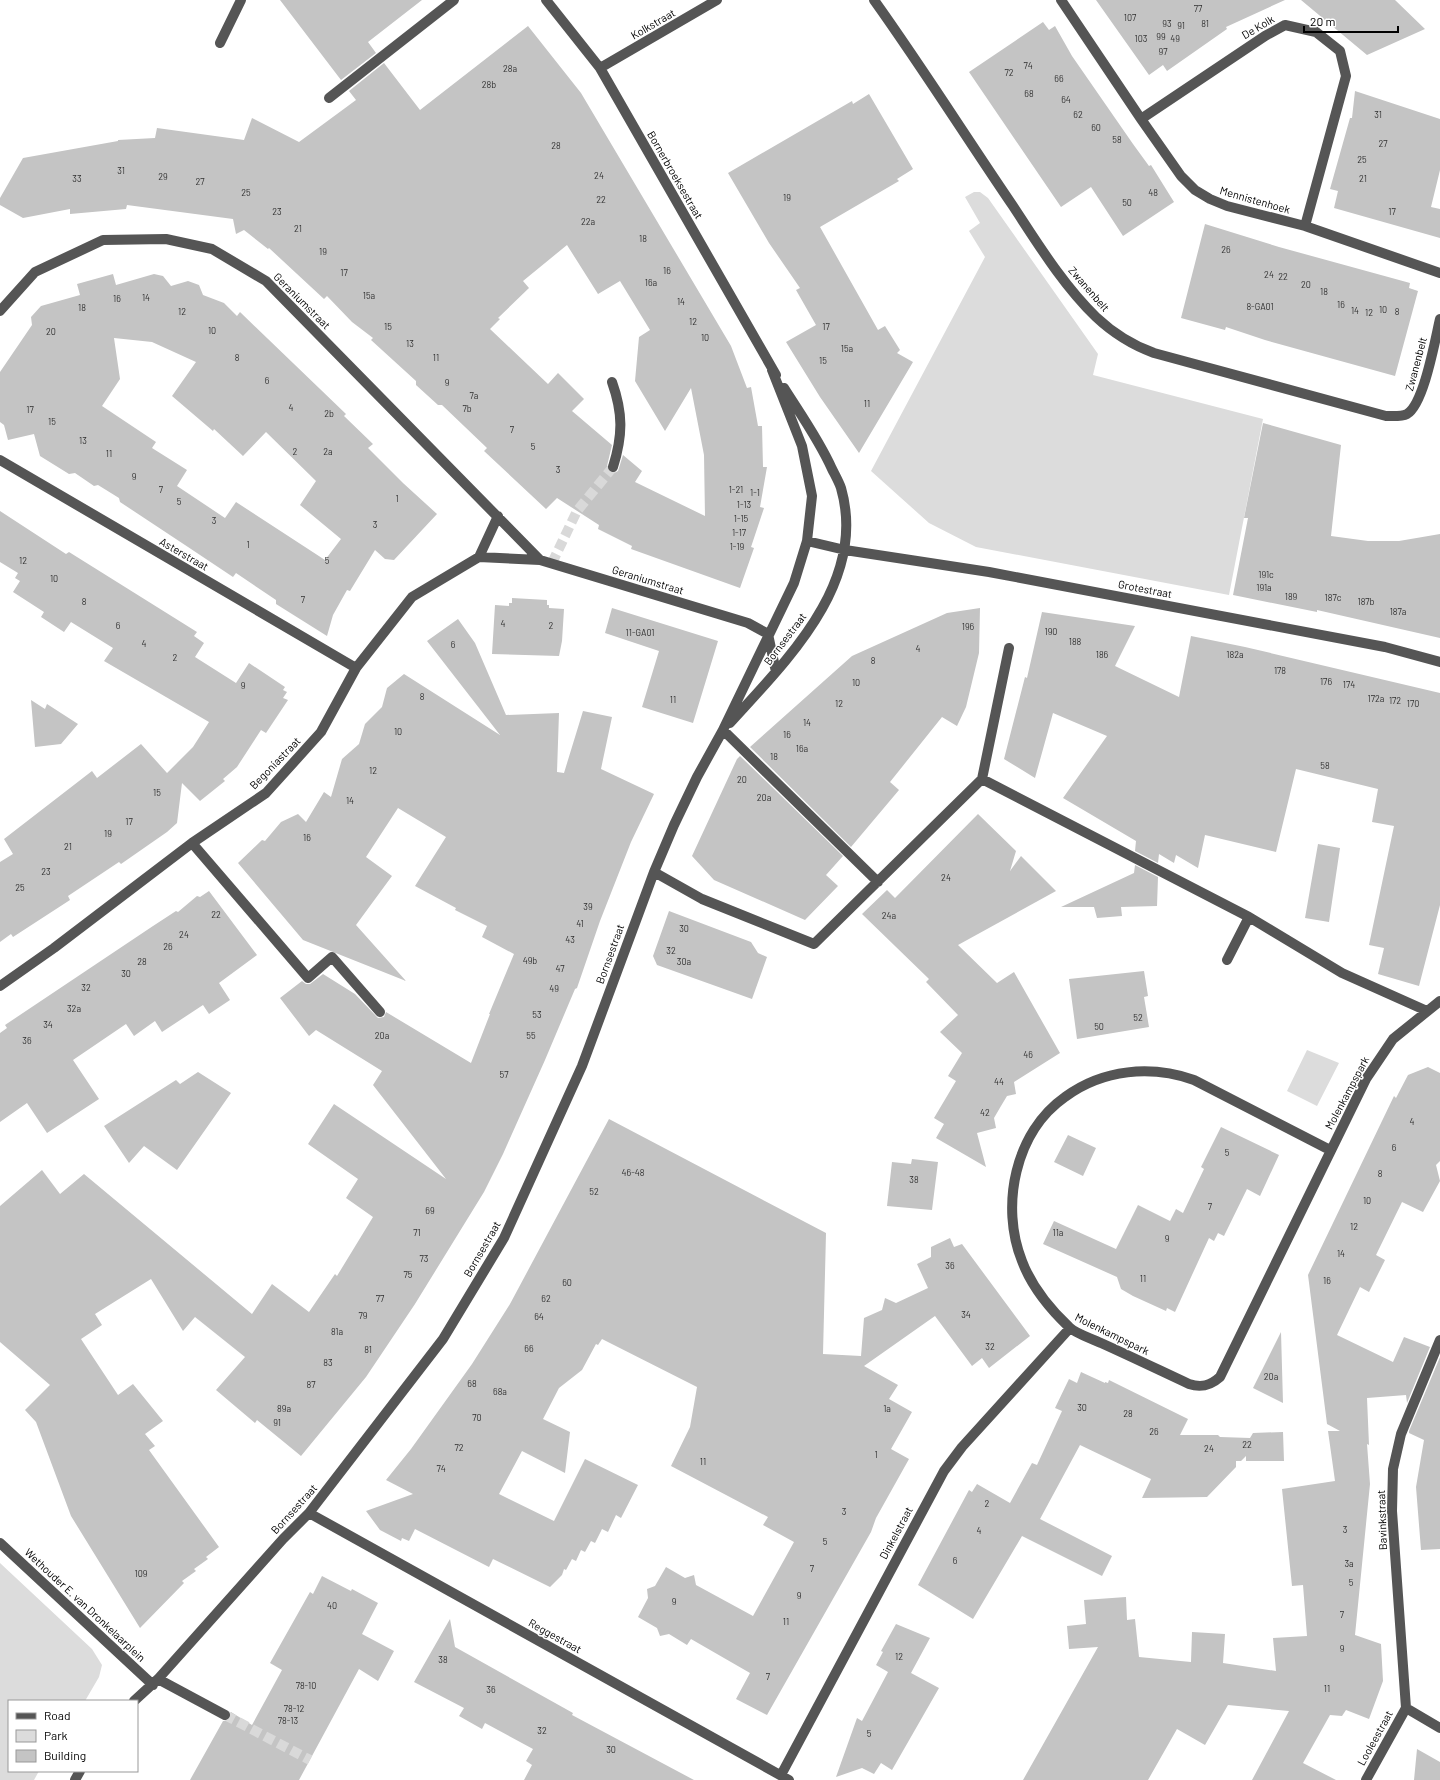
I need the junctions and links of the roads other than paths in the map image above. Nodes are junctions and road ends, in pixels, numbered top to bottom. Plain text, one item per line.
1 (241, 0) edge
2 (454, 0) edge
3 (546, 0) edge
4 (717, 0) edge
5 (874, 0) edge
6 (1060, 0) edge
7 (220, 43) dead end
8 (600, 68) junction
9 (329, 98) dead end
10 (1140, 118) junction
11 (1305, 226) junction
12 (1440, 273) edge
13 (0, 311) edge
14 (1440, 319) edge
15 (772, 370) junction
16 (612, 382) dead end
17 (0, 460) edge
18 (613, 467) tunnel mouth
19 (498, 516) junction
20 (807, 541) junction
21 (844, 550) junction
22 (479, 557) junction
23 (540, 560) junction
24 (768, 634) junction
25 (1009, 648) dead end
26 (1440, 662) edge
27 (356, 668) junction
28 (776, 672) junction
29 (723, 730) junction
30 (982, 779) junction
31 (192, 843) junction
32 (654, 872) junction
33 (878, 882) junction
34 (1249, 917) junction
35 (1228, 960) dead end
36 (0, 986) edge
37 (1440, 1001) edge
38 (1427, 1011) junction
39 (380, 1012) dead end
40 (1330, 1150) junction
41 (1070, 1328) junction
42 (1440, 1340) edge
43 (309, 1513) junction
44 (0, 1543) edge
45 (155, 1682) junction
46 (135, 1700) edge
47 (1406, 1708) junction
48 (225, 1715) tunnel mouth
49 (1440, 1728) edge
50 (785, 1777) edge
51 (1366, 1780) edge

1 - 7 street
2 - 9 street
3 - 8 street, Bornerbroeksestraat
4 - 8 street, Kolkstraat
5 - 14 street, Zwanenbelt
6 - 10 street, Mennistenhoek
8 - 15 street, Bornerbroeksestraat
10 - 11 street, Mennistenhoek
10 - 11 street, De Kolk
11 - 12 street, Mennistenhoek
13 - 19 street, Geraniumstraat
15 - 20 street, Bornerbroeksestraat
15 - 21 street, Bornerbroeksestraat
16 - 18 street
17 - 27 street, Asterstraat
19 - 22 street
19 - 23 street, Geraniumstraat
20 - 21 street, Grotestraat
20 - 24 street, Bornsestraat
21 - 26 street, Grotestraat
21 - 28 street, Bornsestraat
22 - 23 street
22 - 27 street, Begoniastraat
23 - 24 street, Geraniumstraat
24 - 28 street
24 - 29 street, Bornsestraat
25 - 30 street
27 - 31 street, Begoniastraat
28 - 29 street, Bornsestraat
29 - 32 street, Bornsestraat
29 - 33 street
30 - 33 street
30 - 34 street
31 - 36 street, Begoniastraat
31 - 39 street
32 - 33 street
32 - 43 street, Bornsestraat
34 - 35 street
34 - 38 street
37 - 38 street, Molenkampspark
38 - 40 street, Molenkampspark
40 - 41 street, Molenkampspark
40 - 41 street, Molenkampspark
41 - 50 street, Dinkelstraat
42 - 47 street, Bavinkstraat
43 - 45 street, Bornsestraat
43 - 50 street, Reggestraat
44 - 45 street, Wethouder E. van Dronkelaarplein
45 - 46 street, Bornsestraat
45 - 48 street, Wethouder E. van Dronkelaarplein
47 - 49 street
47 - 51 street, Looleestraat

